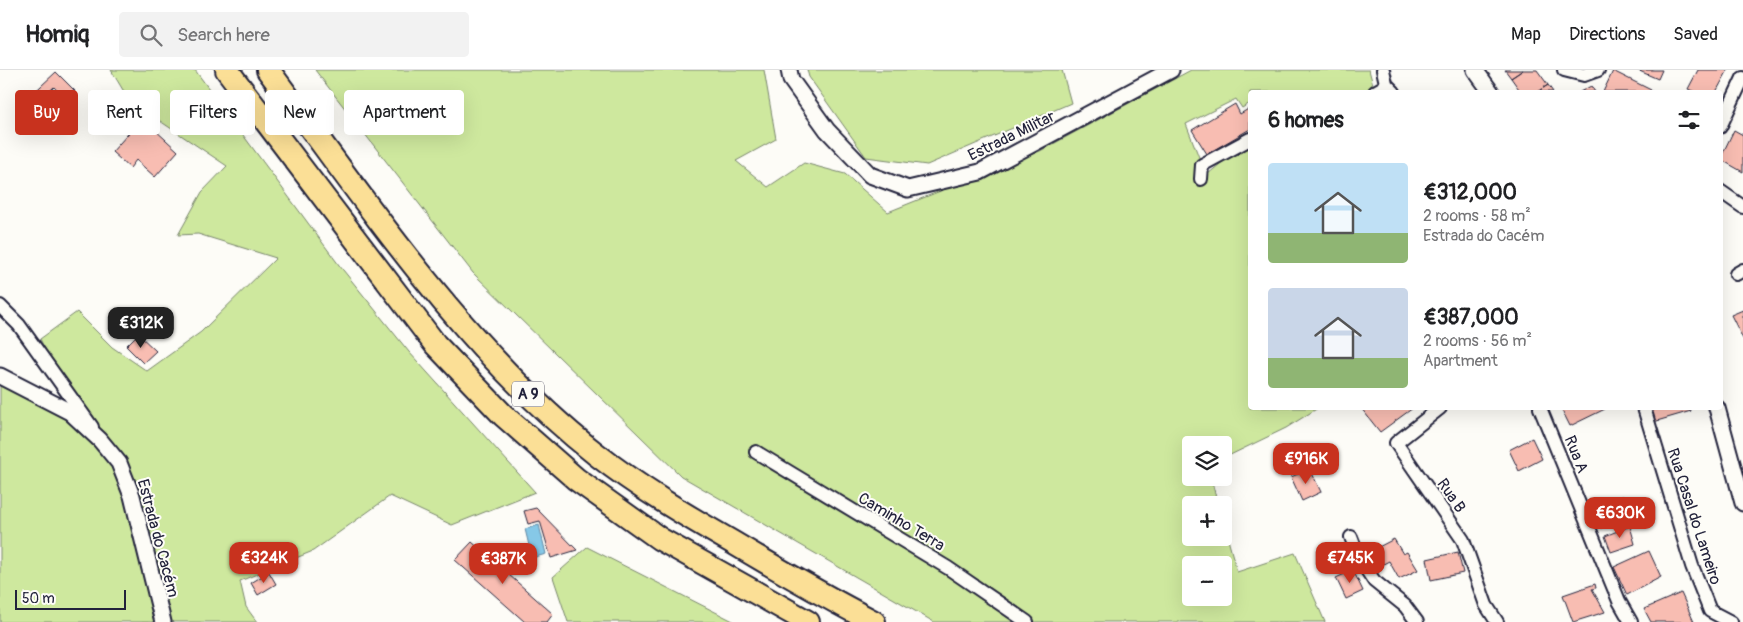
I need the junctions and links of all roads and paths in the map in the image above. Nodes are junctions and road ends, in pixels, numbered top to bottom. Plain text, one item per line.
1 (227, 70) edge
2 (268, 70) edge
3 (788, 70) edge
4 (1172, 70) edge
5 (1383, 70) edge
6 (1475, 70) edge
7 (1564, 70) edge
8 (1598, 70) edge
9 (1743, 78) edge
10 (1389, 90) edge
11 (1490, 90) edge
12 (1723, 121) edge
13 (1248, 140) edge
14 (1201, 179) dead end
15 (1723, 193) edge
16 (1743, 207) edge
17 (0, 306) edge
18 (0, 376) edge
19 (1437, 410) edge
20 (1541, 410) edge
21 (1645, 410) edge
22 (1718, 410) edge
23 (100, 440) junction
24 (756, 452) dead end
25 (1743, 503) edge
26 (1351, 537) dead end
27 (163, 622) edge
28 (808, 622) edge
29 (874, 622) edge
30 (1027, 622) edge
31 (1417, 622) edge
32 (1497, 622) edge
33 (1631, 622) edge
34 (1731, 622) edge

1 - 28 highway, A 9
2 - 29 highway, A 9
3 - 4 street, Estrada Militar
5 - 10 street
6 - 11 street
7 - 8 street
9 - 12 street
13 - 14 street
15 - 16 street
17 - 23 street
18 - 23 street, Estrada do Cacém
19 - 32 street, Rua B
20 - 33 street, Rua A
21 - 34 street, Rua Casal do Lameiro
22 - 25 street
23 - 27 street, Estrada do Cacém
24 - 30 street, Caminho Terra
26 - 31 street

